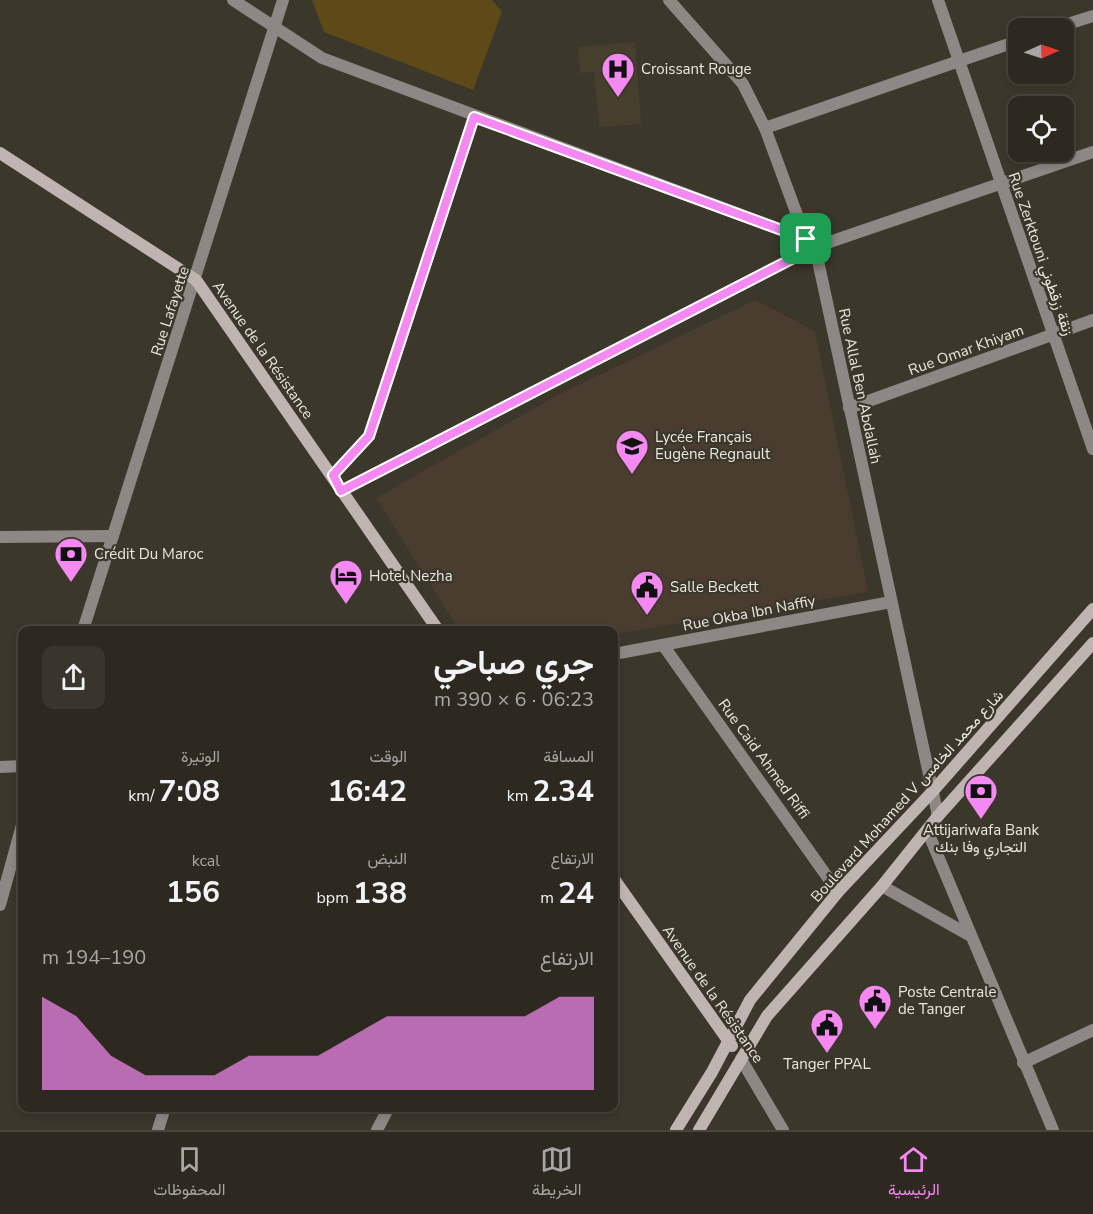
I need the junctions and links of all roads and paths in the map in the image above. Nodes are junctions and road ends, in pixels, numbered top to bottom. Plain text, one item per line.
1 (233, 0) edge
2 (283, 0) edge
3 (669, 0) edge
4 (938, 0) edge
5 (1093, 16) edge
6 (1074, 22) edge
7 (274, 29) junction
8 (1008, 44) edge
9 (959, 61) junction
10 (474, 117) junction
11 (765, 128) junction
12 (1093, 152) edge
13 (0, 153) edge
14 (1001, 184) junction
15 (810, 243) junction
16 (196, 280) junction
17 (1093, 320) edge
18 (1053, 334) junction
19 (849, 408) junction
20 (1093, 449) edge
21 (333, 475) junction
22 (341, 491) junction
23 (113, 536) junction
24 (0, 537) edge
25 (891, 602) junction
26 (1093, 609) edge
27 (84, 626) edge
28 (435, 626) edge
29 (1093, 644) edge
30 (663, 645) junction
31 (618, 653) edge
32 (18, 766) edge
33 (0, 767) edge
34 (932, 792) junction
35 (938, 816) junction
36 (927, 830) junction
37 (18, 840) edge
38 (618, 885) edge
39 (882, 886) junction
40 (838, 892) junction
41 (0, 905) edge
42 (969, 935) junction
43 (1093, 1030) edge
44 (729, 1042) junction
45 (741, 1059) junction
46 (1023, 1063) junction
47 (163, 1112) edge
48 (386, 1112) edge
49 (1044, 1124) edge
50 (158, 1130) edge
51 (377, 1130) edge
52 (676, 1130) edge
53 (699, 1130) edge
54 (783, 1130) edge
55 (1053, 1130) edge

1 - 7 street
2 - 7 street, Rue Lafayette
3 - 11 street, Rue Allal Ben Abdallah
4 - 9 street, Rue Zerktouni زنقة زرقطوني
5 - 6 street
7 - 10 street
7 - 16 street, Rue Lafayette
8 - 9 street
9 - 11 street
9 - 14 street, Rue Zerktouni زنقة زرقطوني
10 - 15 street
10 - 21 street
11 - 15 street, Rue Allal Ben Abdallah
12 - 14 street
13 - 16 main road, Avenue de la Résistance
14 - 15 street
14 - 18 street, Rue Zerktouni زنقة زرقطوني
15 - 19 street, Rue Allal Ben Abdallah
15 - 22 street
16 - 21 main road, Avenue de la Résistance
16 - 23 street, Rue Lafayette
17 - 18 street, Rue Omar Khiyam
18 - 19 street, Rue Omar Khiyam
18 - 20 street, Rue Zerktouni زنقة زرقطوني
19 - 25 street, Rue Allal Ben Abdallah
21 - 22 main road, Avenue de la Résistance
22 - 28 main road, Avenue de la Résistance
23 - 24 street
23 - 27 street, Rue Lafayette
25 - 30 street, Rue Okba Ibn Naffiy
25 - 34 street, Rue Allal Ben Abdallah
26 - 34 main road, Boulevard Mohamed V شارع محمد الخامس
29 - 35 main road
30 - 31 street, Rue Okba Ibn Naffiy
30 - 40 street, Rue Caid Ahmed Riffi
32 - 33 street
34 - 35 street, Rue Allal Ben Abdallah
34 - 40 main road, Boulevard Mohamed V شارع محمد الخامس
35 - 36 main road
36 - 39 main road
36 - 42 street
37 - 41 street
38 - 44 main road, Avenue de la Résistance
39 - 42 street
39 - 45 main road
40 - 44 main road, Boulevard Mohamed V شارع محمد الخامس
42 - 46 street
43 - 46 street
44 - 45 main road, Avenue de la Résistance
44 - 52 main road, Boulevard Mohamed V شارع محمد الخامس
45 - 53 main road
45 - 54 street, Avenue de la Résistance
46 - 49 street
47 - 50 street
48 - 51 street
49 - 55 street

